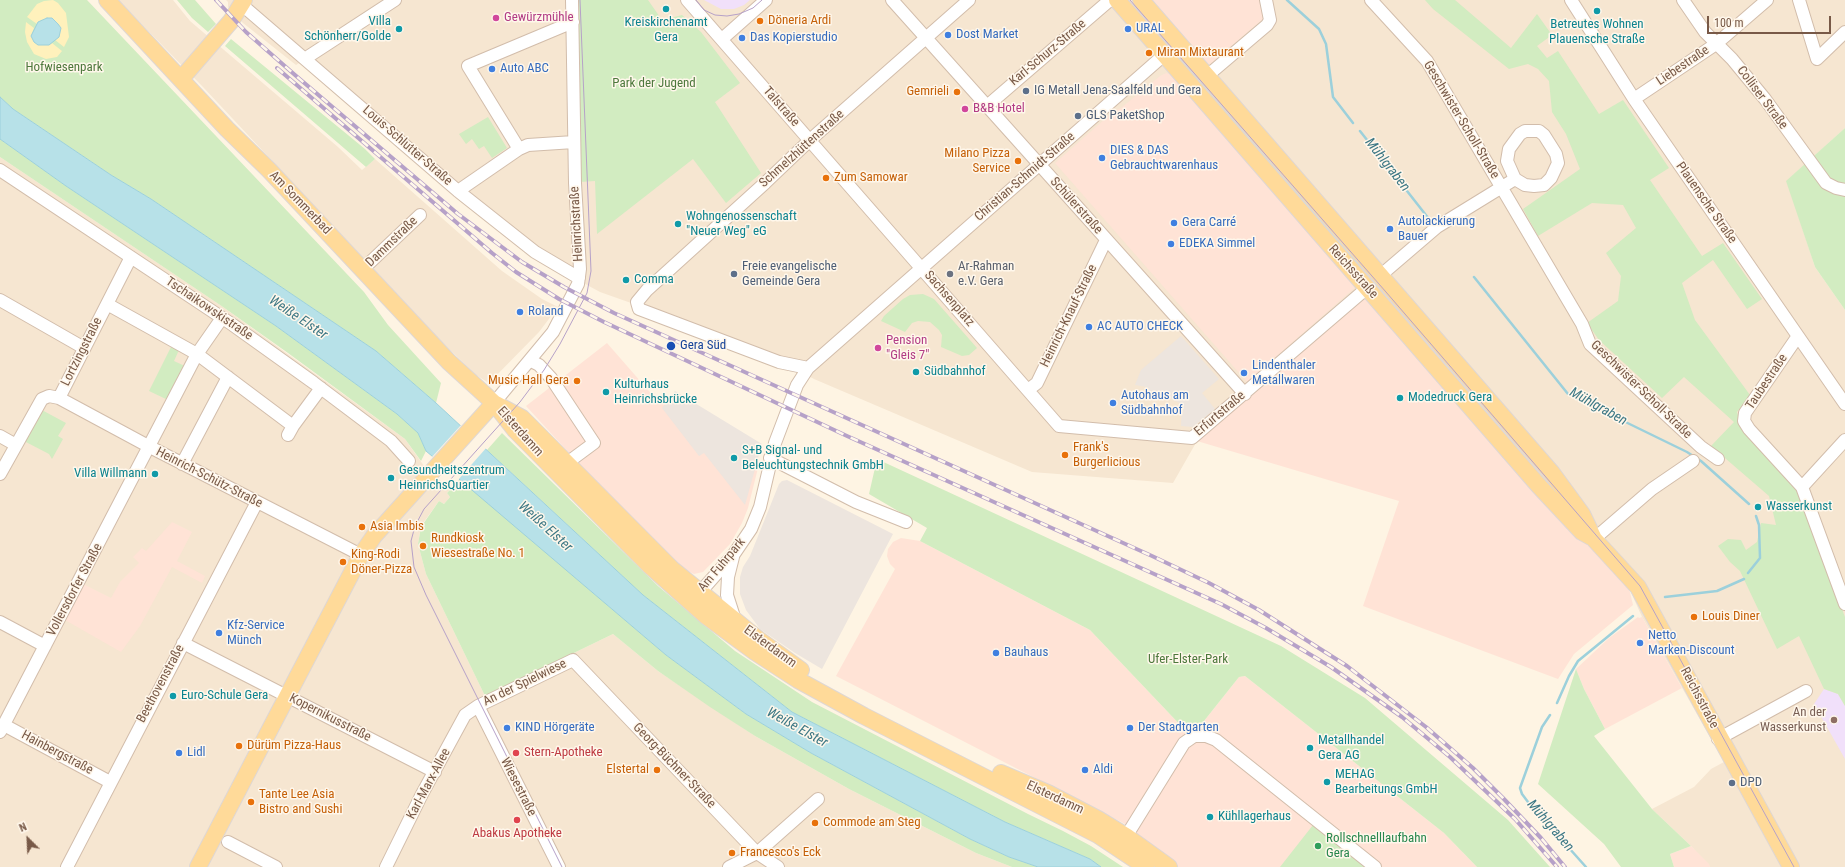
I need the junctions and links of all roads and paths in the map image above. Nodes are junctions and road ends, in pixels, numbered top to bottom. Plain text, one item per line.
1 (107, 0) edge
2 (395, 0) edge
3 (572, 0) edge
4 (575, 0) edge
5 (687, 0) edge
6 (766, 0) edge
7 (892, 0) edge
8 (969, 0) edge
9 (1110, 0) edge
10 (1117, 0) edge
11 (1141, 0) edge
12 (1266, 0) edge
13 (1371, 0) edge
14 (1571, 0) edge
15 (1683, 0) edge
16 (1767, 0) edge
17 (1799, 0) edge
18 (243, 2) edge
19 (573, 19) junction
20 (1845, 32) edge
21 (926, 38) junction
22 (722, 39) junction
23 (1178, 43) junction
24 (1716, 44) junction
25 (1164, 55) junction
26 (306, 58) junction
27 (1207, 76) junction
28 (181, 79) junction
29 (1634, 99) junction
30 (987, 106) junction
31 (810, 140) junction
32 (574, 142) junction
33 (519, 149) junction
34 (1039, 164) junction
35 (0, 170) edge
36 (1516, 179) junction
37 (1501, 188) junction
38 (1845, 190) edge
39 (458, 191) junction
40 (420, 215) dead end
41 (1106, 240) junction
42 (132, 257) junction
43 (922, 268) junction
44 (363, 269) junction
45 (1381, 275) junction
46 (579, 278) junction
47 (1367, 288) junction
48 (0, 300) edge
49 (107, 304) junction
50 (222, 318) junction
51 (1798, 336) junction
52 (84, 348) junction
53 (197, 354) junction
54 (531, 360) junction
55 (808, 368) junction
56 (228, 377) junction
57 (321, 388) junction
58 (1028, 390) junction
59 (1245, 394) junction
60 (59, 398) junction
61 (1844, 401) edge
62 (494, 403) junction
63 (0, 436) edge
64 (1845, 440) edge
65 (16, 445) junction
66 (150, 447) junction
67 (770, 458) junction
68 (1718, 459) dead end
69 (408, 461) dead end
70 (1693, 462) dead end
71 (567, 463) junction
72 (182, 464) junction
73 (0, 474) edge
74 (1802, 487) junction
75 (257, 502) junction
76 (906, 522) dead end
77 (1594, 538) junction
78 (734, 554) junction
79 (361, 555) junction
80 (695, 598) junction
81 (1845, 604) edge
82 (0, 622) edge
83 (736, 622) junction
84 (183, 643) junction
85 (46, 646) junction
86 (573, 660) joint
87 (1806, 691) dead end
88 (287, 696) junction
89 (478, 706) junction
90 (2, 729) edge
91 (1719, 739) junction
92 (435, 772) junction
93 (110, 782) junction
94 (818, 799) dead end
95 (228, 842) dead end
96 (1122, 842) junction
97 (757, 853) junction
98 (67, 867) edge
99 (198, 867) edge
100 (276, 867) edge
101 (386, 867) edge
102 (559, 867) edge
103 (729, 867) edge
104 (762, 867) edge
105 (778, 867) edge
106 (1146, 867) edge
107 (1169, 867) edge
108 (1376, 867) edge
109 (1791, 867) edge

1 - 28 main road, Am Sommerbad
2 - 26 street
3 - 19 street, Heinrichstraße
4 - 19 street, Heinrichstraße
5 - 22 street, Talstraße
6 - 22 street
7 - 21 street, Schülerstraße
8 - 21 street, Schmelzhüttenstraße
9 - 30 street, Karl-Schurz-Straße
10 - 25 main road, Reichsstraße
11 - 23 main road, Reichsstraße
12 - 27 street
13 - 37 street, Geschwister-Scholl-Straße
14 - 29 street, Plauensche Straße
15 - 24 street, Colliser Straße
16 - 24 street, Liebestraße
17 - 20 street
18 - 26 street, Louis-Schlutter-Straße
18 - 28 main road
19 - 32 street, Heinrichstraße
19 - 33 street
21 - 30 street, Schülerstraße
21 - 31 street, Schmelzhüttenstraße
22 - 31 street, Talstraße
23 - 25 main road
23 - 27 main road, Reichsstraße
24 - 29 street, Liebestraße
24 - 38 street, Colliser Straße
25 - 34 street, Christian-Schmidt-Straße
25 - 47 main road, Reichsstraße
26 - 39 street, Louis-Schlutter-Straße
27 - 45 main road, Reichsstraße
28 - 44 main road, Am Sommerbad
29 - 51 street, Plauensche Straße
30 - 34 street, Schülerstraße
31 - 43 street, Talstraße
31 - 55 street, Schmelzhüttenstraße
32 - 33 street
32 - 46 street, Heinrichstraße
33 - 39 street
34 - 41 street, Schülerstraße
34 - 43 street, Christian-Schmidt-Straße
35 - 42 street, Tschaikowskistraße
36 - 36 street, Geschwister-Scholl-Straße
36 - 37 street, Geschwister-Scholl-Straße
37 - 45 street
37 - 68 street, Geschwister-Scholl-Straße
39 - 46 street, Louis-Schlutter-Straße
40 - 44 street, Dammstraße
41 - 58 street, Heinrich-Knauf-Straße
41 - 59 street, Schülerstraße
42 - 49 street, Lortzingstraße
42 - 50 street, Tschaikowskistraße
43 - 55 street, Sachsenplatz
43 - 58 street, Sachsenplatz
44 - 62 main road, Am Sommerbad
45 - 47 main road
45 - 77 main road, Reichsstraße
46 - 54 street, Heinrichstraße
47 - 59 street, Erfurtstraße
47 - 77 main road, Reichsstraße
48 - 52 street
49 - 52 street, Lortzingstraße
49 - 53 street
50 - 53 street, Vollersdorfer Straße
50 - 57 street, Tschaikowskistraße
51 - 61 street, Plauensche Straße
51 - 74 street, Taubestraße
52 - 60 street, Lortzingstraße
53 - 56 street
53 - 66 street, Vollersdorfer Straße
54 - 62 street, Heinrichstraße
54 - 71 street
55 - 67 street, Am Fuhrpark
56 - 57 street
56 - 72 street
57 - 69 street, Tschaikowskistraße
58 - 59 street, Erfurtstraße
60 - 65 street, Lortzingstraße
60 - 66 street, Heinrich-Schütz-Straße
62 - 71 main road, Elsterdamm
62 - 79 main road
62 - 80 main road, Elsterdamm
63 - 65 street
64 - 74 street
65 - 73 street, Lortzingstraße
66 - 72 street, Heinrich-Schütz-Straße
66 - 85 street, Vollersdorfer Straße
67 - 76 street
67 - 78 street, Am Fuhrpark
70 - 77 street
71 - 80 main road, Elsterdamm
72 - 75 street, Heinrich-Schütz-Straße
74 - 81 street
75 - 79 street, Heinrich-Schütz-Straße
75 - 84 street, Beethovenstraße
77 - 91 main road, Reichsstraße
78 - 80 street, Am Fuhrpark
78 - 83 street
79 - 88 main road
80 - 83 main road, Elsterdamm
80 - 96 main road, Elsterdamm
82 - 85 street
83 - 96 main road, Elsterdamm
84 - 88 street, Kopernikusstraße
84 - 93 street, Beethovenstraße
85 - 90 street, Vollersdorfer Straße
86 - 89 street, An der Spielwiese
86 - 97 street, Georg-Büchner-Straße
87 - 91 street
88 - 92 street, Kopernikusstraße
88 - 99 main road
89 - 92 street, Karl-Marx-Allee
89 - 102 street, Wiesestraße
90 - 93 street, Hainbergstraße
91 - 109 main road, Reichsstraße
92 - 101 street, Karl-Marx-Allee
93 - 98 street, Beethovenstraße
94 - 97 street
95 - 100 street
96 - 106 main road, Elsterdamm
96 - 107 main road, Elsterdamm
96 - 108 street
97 - 103 street
97 - 104 street
97 - 105 street, Georg-Büchner-Straße

